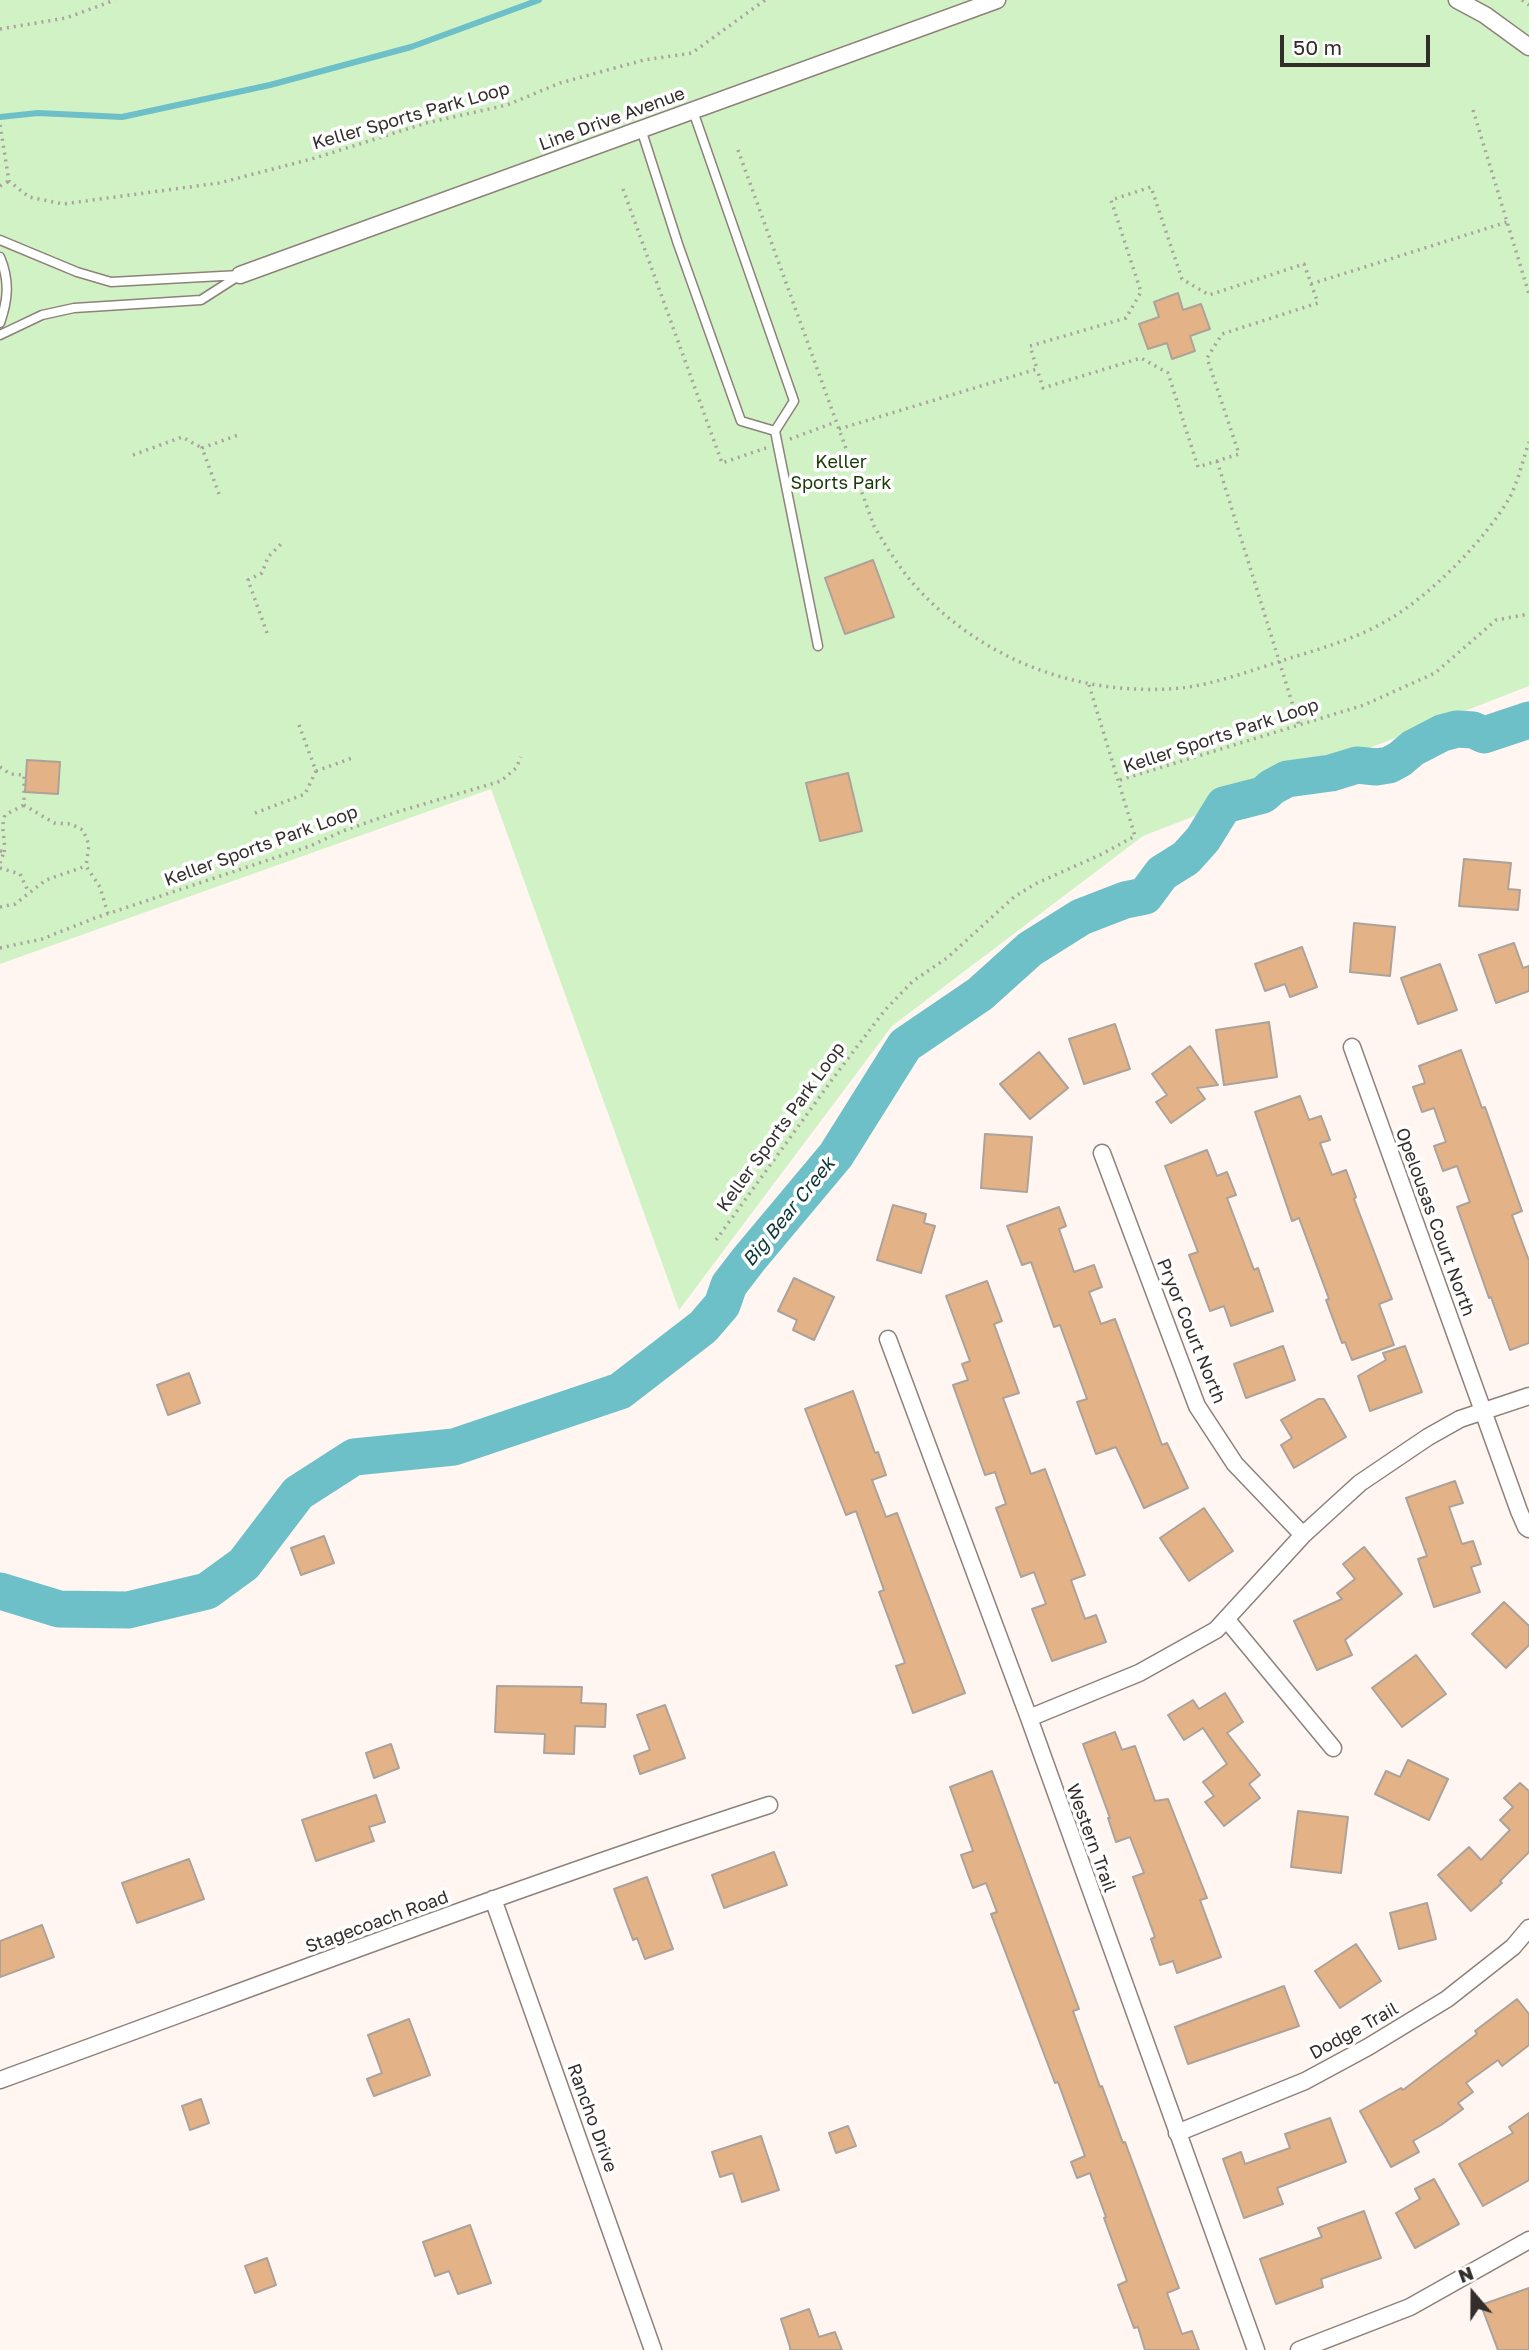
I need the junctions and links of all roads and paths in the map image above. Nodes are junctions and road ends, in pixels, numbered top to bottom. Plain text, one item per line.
1 (115, 0) edge
2 (765, 0) edge
3 (997, 0) edge
4 (1457, 0) edge
5 (1522, 0) edge
6 (1529, 5) edge
7 (0, 29) edge
8 (1529, 47) edge
9 (1473, 110) dead end
10 (693, 111) junction
11 (0, 125) edge
12 (640, 129) junction
13 (738, 150) dead end
14 (9, 181) junction
15 (0, 186) edge
16 (1507, 222) junction
17 (0, 240) edge
18 (0, 257) edge
19 (240, 275) junction
20 (1311, 284) junction
21 (1529, 294) edge
22 (0, 323) edge
23 (0, 335) edge
24 (1037, 369) junction
25 (839, 429) junction
26 (775, 431) junction
27 (242, 434) dead end
28 (1529, 442) edge
29 (202, 448) junction
30 (133, 454) dead end
31 (1217, 461) junction
32 (219, 494) dead end
33 (281, 544) dead end
34 (1529, 614) edge
35 (267, 633) dead end
36 (818, 646) dead end
37 (1279, 662) junction
38 (1089, 685) junction
39 (299, 724) dead end
40 (1299, 725) junction
41 (355, 757) dead end
42 (522, 757) dead end
43 (0, 767) edge
44 (316, 771) junction
45 (1119, 780) junction
46 (24, 805) junction
47 (255, 813) dead end
48 (2, 851) edge
49 (0, 866) edge
50 (86, 866) junction
51 (29, 893) junction
52 (0, 907) edge
53 (108, 914) junction
54 (0, 948) edge
55 (1352, 1047) dead end
56 (1102, 1153) dead end
57 (716, 1240) dead end
58 (888, 1339) dead end
59 (1529, 1396) edge
60 (1482, 1410) junction
61 (1529, 1528) edge
62 (1303, 1535) junction
63 (1227, 1620) junction
64 (1028, 1718) junction
65 (1333, 1748) dead end
66 (769, 1805) dead end
67 (493, 1899) junction
68 (1529, 1928) edge
69 (0, 2080) edge
70 (1177, 2133) junction
71 (1529, 2240) edge
72 (653, 2350) edge
73 (1256, 2350) edge
74 (1299, 2350) edge

1 - 7 path
2 - 14 path, Keller Sports Park Loop
3 - 10 street, Line Drive Avenue
4 - 8 street
5 - 6 path
9 - 16 path
10 - 12 street, Line Drive Avenue
10 - 26 lane
11 - 14 path
12 - 19 street, Line Drive Avenue
12 - 26 lane
13 - 25 path
14 - 15 path
16 - 20 path
16 - 21 path
17 - 19 lane
18 - 22 lane
19 - 23 lane
20 - 24 path
20 - 31 path
24 - 25 path
24 - 31 path
25 - 38 path
26 - 36 lane
27 - 29 path
28 - 37 path
29 - 30 path
29 - 32 path
31 - 37 path
33 - 35 path
34 - 40 path, Keller Sports Park Loop
37 - 38 path
37 - 40 path
38 - 45 path
39 - 44 path
40 - 45 path, Keller Sports Park Loop
41 - 44 path
42 - 53 path, Keller Sports Park Loop
43 - 46 path
44 - 47 path
45 - 57 path, Keller Sports Park Loop
46 - 48 path
46 - 50 path
48 - 49 path
49 - 51 path
50 - 51 path
50 - 53 path
51 - 52 path
53 - 54 path, Keller Sports Park Loop
55 - 60 street, Opelousas Court North
56 - 62 street, Pryor Court North
58 - 64 street, Western Trail
59 - 60 street
60 - 61 street, Opelousas Court North
60 - 62 street
62 - 63 street
63 - 64 street
63 - 65 street
64 - 70 street, Western Trail
66 - 67 street, Stagecoach Road
67 - 69 street, Stagecoach Road
67 - 72 street, Rancho Drive
68 - 70 street, Dodge Trail
70 - 73 street, Western Trail
71 - 74 street

